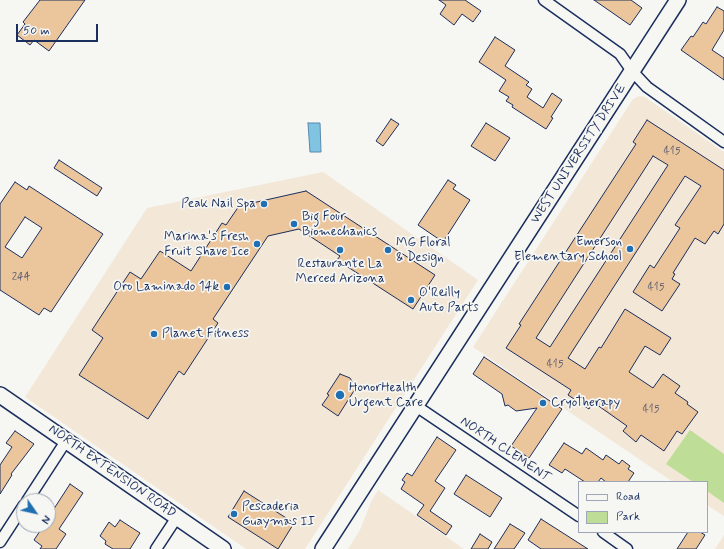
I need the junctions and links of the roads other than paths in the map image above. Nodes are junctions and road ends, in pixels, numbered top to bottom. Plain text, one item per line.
1 (544, 0) edge
2 (678, 0) edge
3 (632, 71) junction
4 (724, 142) edge
5 (0, 395) edge
6 (416, 406) junction
7 (66, 441) junction
8 (32, 493) edge
9 (578, 515) edge
10 (16, 517) edge
11 (176, 517) junction
12 (604, 533) edge
13 (0, 542) edge
14 (156, 549) edge
15 (223, 549) edge
16 (323, 549) edge
17 (627, 549) edge

1 - 3 street
2 - 3 main road, WEST UNIVERSITY DRIVE
3 - 4 street
3 - 6 main road, WEST UNIVERSITY DRIVE
5 - 7 main road, NORTH EXTENSION ROAD
6 - 9 street, NORTH CLEMENT
6 - 16 main road, WEST UNIVERSITY DRIVE
7 - 8 street
7 - 11 main road, NORTH EXTENSION ROAD
10 - 13 street
11 - 14 street
11 - 15 main road, NORTH EXTENSION ROAD
12 - 17 street

